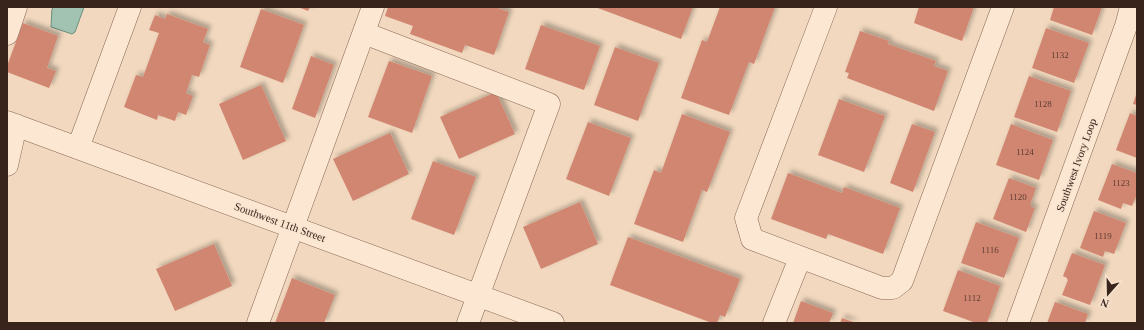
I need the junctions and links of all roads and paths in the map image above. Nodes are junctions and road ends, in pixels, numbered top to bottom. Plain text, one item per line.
1 (16, 7) edge
2 (130, 7) edge
3 (373, 7) edge
4 (826, 7) edge
5 (1003, 7) edge
6 (1131, 7) edge
7 (364, 33) junction
8 (7, 34) edge
9 (12, 123) edge
10 (78, 148) junction
11 (7, 165) edge
12 (293, 227) junction
13 (800, 258) junction
14 (478, 295) junction
15 (258, 323) edge
16 (468, 323) edge
17 (554, 323) edge
18 (774, 323) edge
19 (1018, 323) edge

1 - 8 street
2 - 10 street
3 - 7 street
4 - 13 street
5 - 13 street
6 - 19 street, Southwest Ivory Loop
7 - 12 street
7 - 14 street
9 - 10 street, Southwest 11th Street
9 - 11 street
10 - 12 street, Southwest 11th Street
12 - 14 street, Southwest 11th Street
12 - 15 street
13 - 18 street
14 - 16 street
14 - 17 street, Southwest 11th Street

